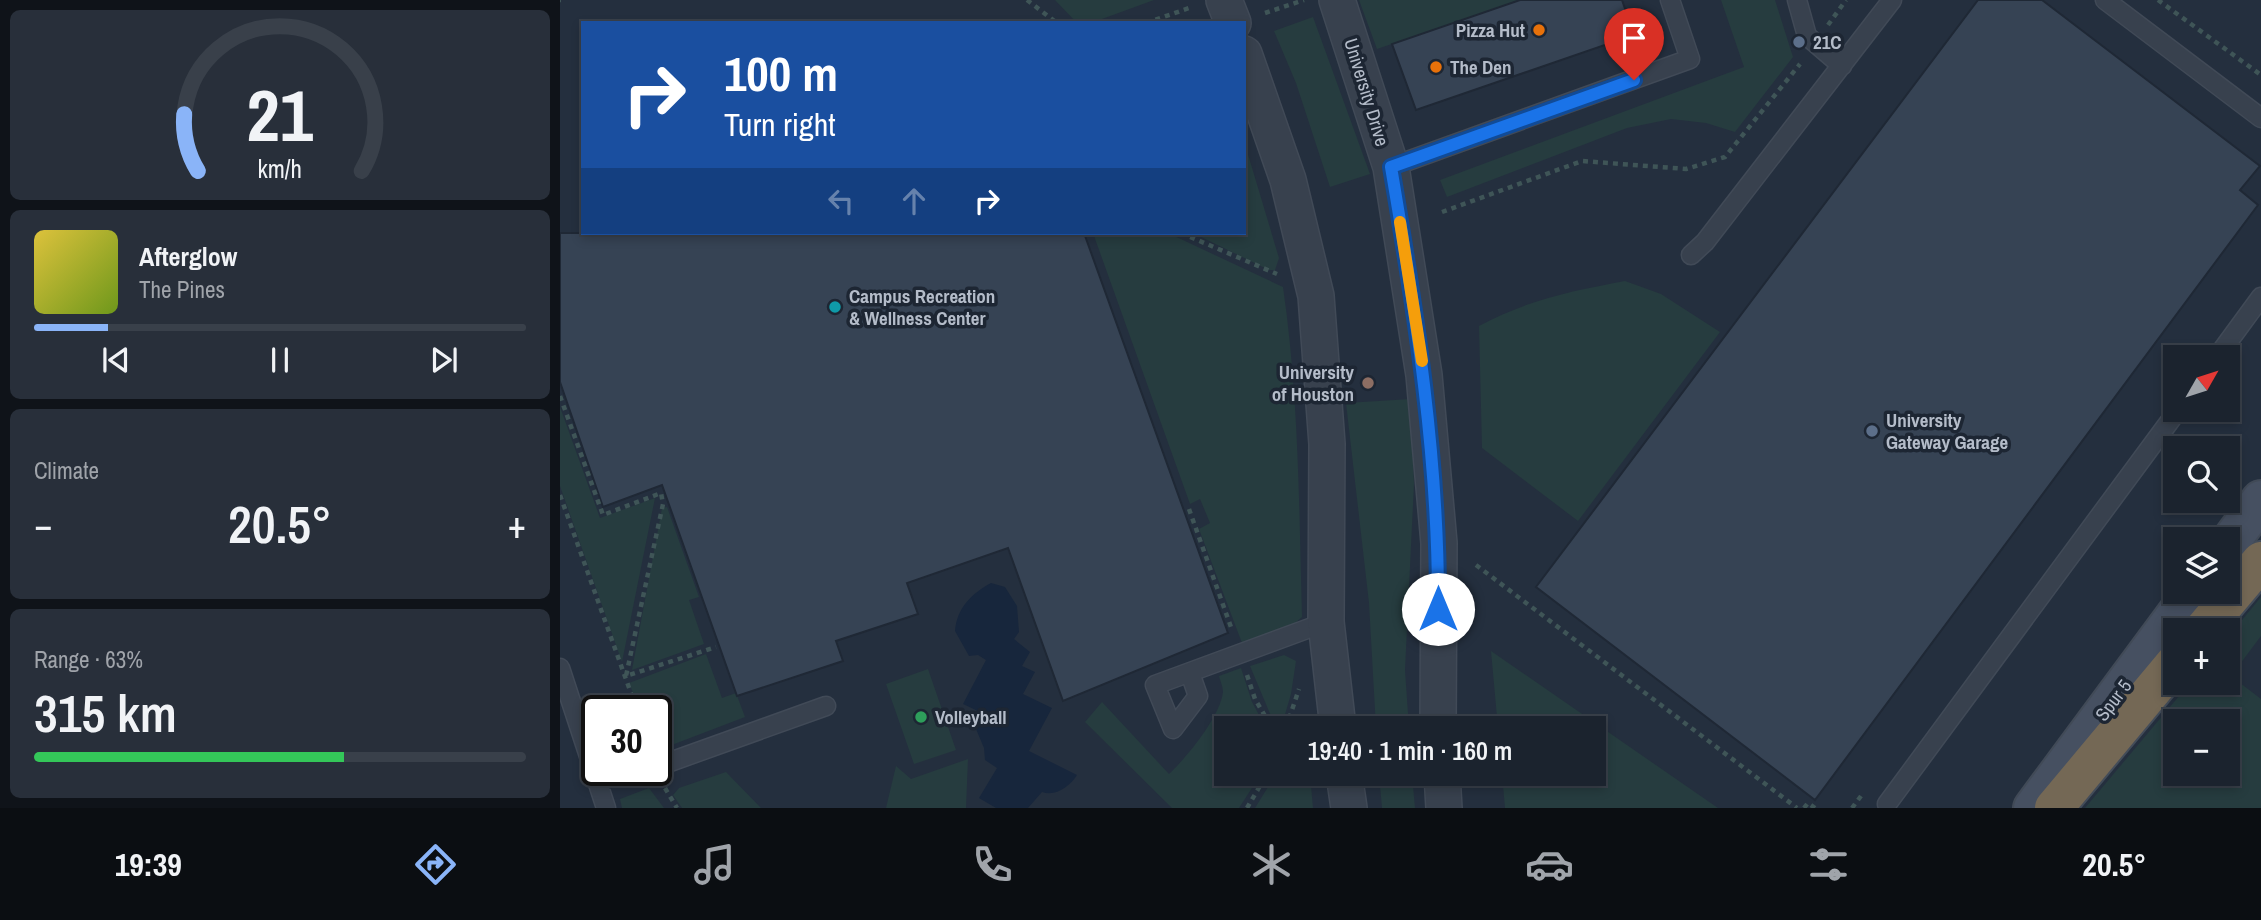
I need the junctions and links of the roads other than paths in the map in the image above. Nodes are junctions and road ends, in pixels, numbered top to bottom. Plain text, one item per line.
1 (1337, 0) edge
2 (1670, 0) edge
3 (1797, 0) edge
4 (1892, 0) edge
5 (2105, 0) edge
6 (1210, 3) edge
7 (1248, 18) edge
8 (1246, 60) edge
9 (1842, 66) junction
10 (2261, 118) edge
11 (1391, 167) junction
12 (1691, 255) dead end
13 (2261, 297) edge
14 (2226, 345) edge
15 (2169, 422) edge
16 (2261, 500) edge
17 (2240, 529) edge
18 (2261, 561) edge
19 (2184, 604) edge
20 (2213, 618) edge
21 (1326, 622) junction
22 (560, 668) edge
23 (1190, 673) dead end
24 (2163, 677) edge
25 (826, 706) dead end
26 (1337, 716) edge
27 (1438, 716) edge
28 (581, 728) edge
29 (672, 761) edge
30 (600, 786) edge
31 (1346, 786) edge
32 (1443, 786) edge
33 (1887, 804) dead end
34 (606, 808) edge
35 (1349, 808) edge
36 (1444, 808) edge
37 (2033, 808) edge
38 (2054, 808) edge

1 - 11 street, University Drive
2 - 11 lane
3 - 9 lane
4 - 9 lane
5 - 10 lane
6 - 7 street
8 - 21 street
9 - 12 lane
11 - 27 street, University Drive
13 - 14 lane
15 - 33 lane
16 - 17 main road
18 - 20 highway
19 - 37 main road, Spur 5
21 - 23 lane
21 - 26 street
22 - 28 lane
24 - 38 highway, Spur 5
25 - 29 lane
30 - 34 lane
31 - 35 street
32 - 36 street

